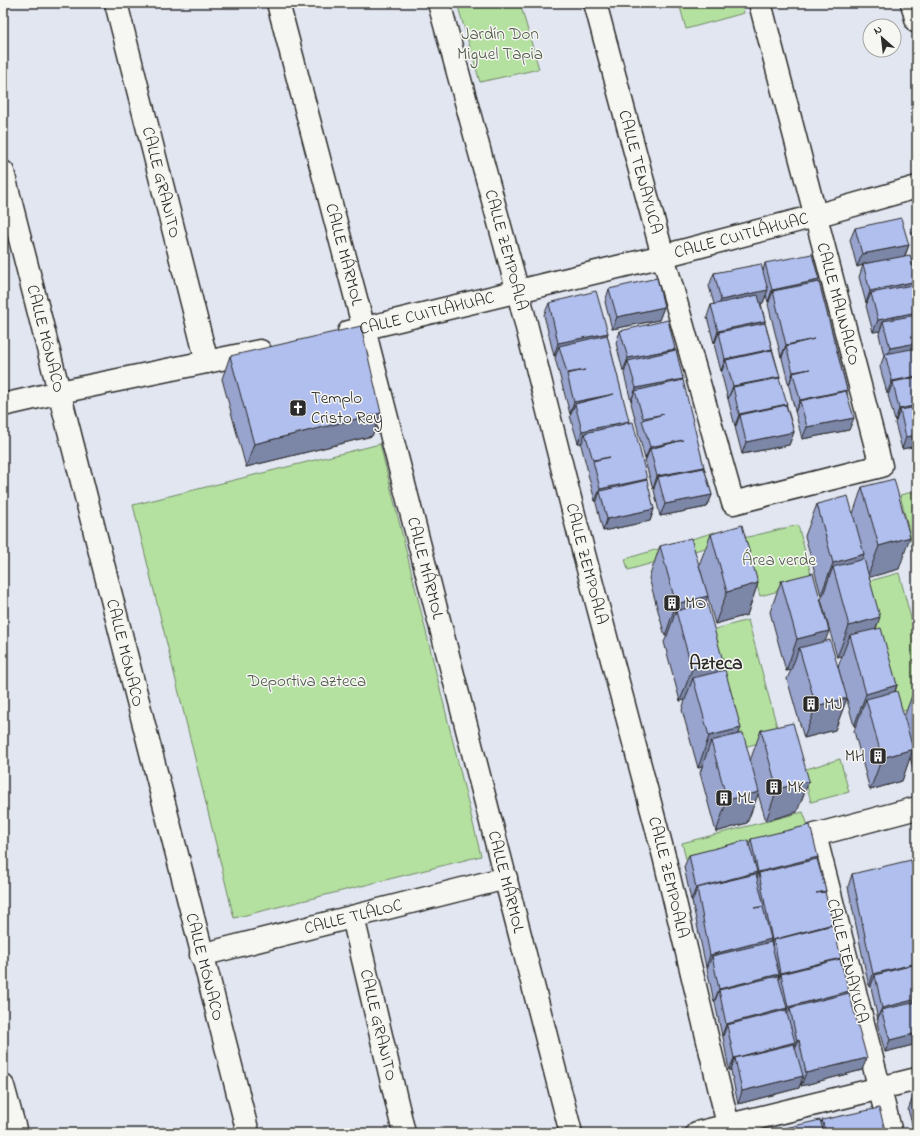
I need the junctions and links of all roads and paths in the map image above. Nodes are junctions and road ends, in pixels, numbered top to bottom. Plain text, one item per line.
1 (116, 3) edge
2 (278, 3) edge
3 (439, 3) edge
4 (595, 3) edge
5 (760, 3) edge
6 (912, 3) edge
7 (917, 22) edge
8 (3, 172) edge
9 (917, 187) edge
10 (815, 216) junction
11 (663, 256) junction
12 (518, 292) junction
13 (364, 329) junction
14 (334, 336) edge
15 (281, 346) edge
16 (207, 362) junction
17 (60, 392) junction
18 (3, 405) edge
19 (733, 503) joint
20 (917, 808) edge
21 (506, 878) junction
22 (353, 917) junction
23 (201, 955) junction
24 (917, 1079) edge
25 (3, 1086) edge
26 (879, 1088) junction
27 (729, 1129) edge
28 (16, 1133) edge
29 (248, 1133) edge
30 (404, 1133) edge
31 (571, 1133) edge
32 (697, 1133) edge
33 (891, 1133) edge

1 - 16 street, CALLE GRANITO
2 - 13 street, CALLE MÁRMOL
3 - 12 street, CALLE ZEMPOALA
4 - 11 street, CALLE TENAYUCA
5 - 10 street, CALLE MALINALCO
6 - 7 street
8 - 17 street, CALLE MÓNACO
9 - 10 street, CALLE CUITLÁHUAC
10 - 11 street, CALLE CUITLÁHUAC
10 - 19 street, CALLE MALINALCO
11 - 12 street, CALLE CUITLÁHUAC
11 - 19 street, CALLE TENAYUCA
12 - 13 street, CALLE CUITLÁHUAC
12 - 27 street, CALLE ZEMPOALA
13 - 14 street, CALLE CUITLÁHUAC
13 - 21 street, CALLE MÁRMOL
15 - 16 street
16 - 17 street
17 - 18 street
17 - 23 street, CALLE MÓNACO
20 - 26 street, CALLE TENAYUCA
21 - 22 street, CALLE TLÁLOC
21 - 31 street, CALLE MÁRMOL
22 - 23 street, CALLE TLÁLOC
22 - 30 street, CALLE GRANITO
23 - 29 street, CALLE MÓNACO
24 - 26 street
25 - 28 street
26 - 27 street
26 - 33 street, CALLE TENAYUCA
27 - 32 street

